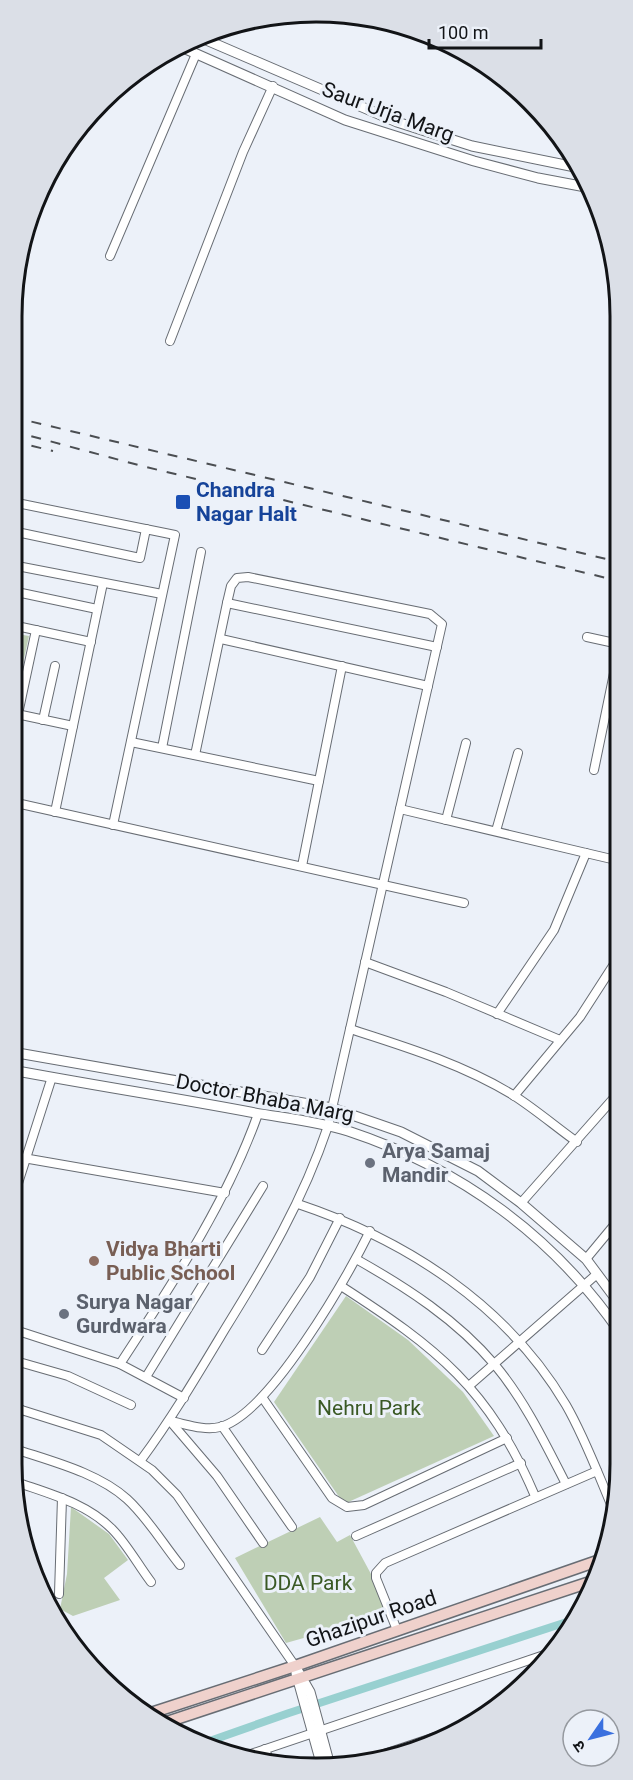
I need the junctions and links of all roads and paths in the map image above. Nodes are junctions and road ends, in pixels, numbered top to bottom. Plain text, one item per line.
1 (211, 42) edge
2 (190, 51) edge
3 (196, 54) junction
4 (273, 86) junction
5 (568, 166) edge
6 (580, 186) edge
7 (110, 256) dead end
8 (170, 341) dead end
9 (22, 504) edge
10 (146, 529) junction
11 (22, 533) edge
12 (201, 552) dead end
13 (22, 567) edge
14 (104, 583) junction
15 (22, 593) edge
16 (162, 594) junction
17 (227, 603) junction
18 (97, 609) junction
19 (22, 627) edge
20 (36, 630) junction
21 (587, 637) dead end
22 (221, 639) junction
23 (91, 642) junction
24 (610, 642) edge
25 (437, 647) junction
26 (55, 666) dead end
27 (342, 666) junction
28 (22, 686) edge
29 (428, 686) junction
30 (610, 693) edge
31 (22, 716) edge
32 (43, 720) junction
33 (73, 726) junction
34 (131, 742) junction
35 (466, 743) dead end
36 (162, 748) junction
37 (518, 753) dead end
38 (195, 755) junction
39 (594, 770) dead end
40 (319, 781) junction
41 (22, 804) edge
42 (400, 809) junction
43 (55, 812) junction
44 (446, 820) junction
45 (114, 825) junction
46 (496, 831) junction
47 (586, 853) junction
48 (610, 859) edge
49 (302, 866) junction
50 (383, 884) junction
51 (464, 903) dead end
52 (365, 962) junction
53 (610, 970) edge
54 (497, 1014) junction
55 (350, 1029) junction
56 (560, 1040) junction
57 (22, 1054) edge
58 (22, 1072) edge
59 (52, 1077) junction
60 (514, 1096) junction
61 (610, 1103) edge
62 (332, 1108) junction
63 (258, 1114) junction
64 (328, 1126) junction
65 (577, 1142) junction
66 (22, 1157) edge
67 (25, 1158) junction
68 (22, 1168) edge
69 (263, 1186) dead end
70 (225, 1193) junction
71 (521, 1203) junction
72 (298, 1204) junction
73 (340, 1218) junction
74 (610, 1230) edge
75 (370, 1231) junction
76 (356, 1259) junction
77 (586, 1260) junction
78 (597, 1274) junction
79 (341, 1286) junction
80 (585, 1286) junction
81 (610, 1291) edge
82 (610, 1319) edge
83 (22, 1332) edge
84 (519, 1343) junction
85 (262, 1350) dead end
86 (22, 1363) edge
87 (120, 1364) junction
88 (495, 1365) junction
89 (146, 1377) junction
90 (470, 1385) junction
91 (262, 1397) junction
92 (184, 1398) junction
93 (131, 1405) dead end
94 (22, 1410) edge
95 (170, 1421) junction
96 (222, 1426) junction
97 (507, 1438) junction
98 (22, 1452) edge
99 (141, 1460) junction
100 (521, 1463) junction
101 (597, 1472) junction
102 (23, 1484) edge
103 (566, 1484) junction
104 (535, 1496) junction
105 (62, 1498) junction
106 (608, 1498) edge
107 (292, 1527) dead end
108 (356, 1536) dead end
109 (262, 1543) dead end
110 (593, 1562) edge
111 (180, 1565) dead end
112 (151, 1582) dead end
113 (585, 1584) edge
114 (59, 1594) dead end
115 (398, 1630) junction
116 (538, 1657) edge
117 (295, 1666) junction
118 (300, 1680) junction
119 (158, 1711) edge
120 (312, 1718) junction
121 (173, 1720) edge
122 (317, 1732) junction
123 (265, 1749) junction
124 (258, 1752) edge
125 (266, 1753) edge
126 (327, 1757) edge
127 (320, 1758) edge

1 - 5 street, Saur Urja Marg
2 - 3 street, Saur Urja Marg
3 - 4 street, Saur Urja Marg
3 - 7 street
4 - 6 street, Saur Urja Marg
4 - 8 street
9 - 10 street
10 - 11 street
10 - 16 street
12 - 36 street
13 - 14 street
14 - 16 street
14 - 18 street
15 - 18 street
16 - 34 street
17 - 22 street
17 - 25 street
17 - 25 street
18 - 23 street
19 - 20 street
20 - 23 street
20 - 28 street
21 - 24 street
22 - 27 street
22 - 38 street
23 - 33 street
25 - 29 street
26 - 32 street
27 - 29 street
27 - 40 street
29 - 42 street
30 - 39 street
31 - 32 street
32 - 33 street
33 - 43 street
34 - 36 street
34 - 45 street
35 - 44 street
36 - 38 street
37 - 46 street
38 - 40 street
40 - 49 street
41 - 43 street
42 - 44 street
42 - 50 street
43 - 45 street
44 - 46 street
45 - 49 street
46 - 47 street
47 - 48 street
47 - 54 street
49 - 50 street
50 - 51 street
50 - 52 street
52 - 54 street
52 - 55 street
53 - 56 street
54 - 56 street
55 - 60 street
55 - 62 street
56 - 60 street
57 - 62 street, Doctor Bhaba Marg
58 - 59 street, Doctor Bhaba Marg
59 - 63 street, Doctor Bhaba Marg
59 - 67 street
60 - 65 street
61 - 65 street
62 - 64 street
62 - 71 street, Doctor Bhaba Marg
63 - 64 street, Doctor Bhaba Marg
63 - 70 street
64 - 72 street
64 - 80 street, Doctor Bhaba Marg
65 - 71 street
66 - 67 street
67 - 68 street
67 - 70 street
69 - 89 street
70 - 87 street
71 - 77 street, Doctor Bhaba Marg
72 - 73 street
72 - 92 street
73 - 75 street
73 - 85 street
74 - 77 street
75 - 76 street
75 - 84 street
76 - 79 street
76 - 88 street
77 - 78 street, Doctor Bhaba Marg
78 - 80 street
78 - 81 street, Doctor Bhaba Marg
79 - 90 street
79 - 91 street
80 - 82 street, Doctor Bhaba Marg
80 - 84 street
83 - 87 street
84 - 88 street
84 - 101 street
86 - 93 street
87 - 89 street
88 - 90 street
88 - 103 street
89 - 92 street
90 - 97 street
91 - 96 street
91 - 97 street
92 - 95 street
94 - 99 street
95 - 96 street
95 - 99 street
95 - 109 street
96 - 107 street
97 - 100 street
98 - 111 street
99 - 117 street
100 - 104 street
100 - 108 street
101 - 103 street
101 - 106 street
102 - 105 street
103 - 104 street
104 - 115 street
105 - 112 street
105 - 114 street
110 - 115 main road, Ghazipur Road
113 - 118 main road, Ghazipur Road
115 - 117 main road, Ghazipur Road
116 - 122 street
117 - 118 street
117 - 119 main road, Ghazipur Road
118 - 120 street
118 - 120 street
118 - 121 main road, Ghazipur Road
120 - 122 street
122 - 123 street
122 - 126 street
122 - 127 street
123 - 124 street
123 - 125 street

